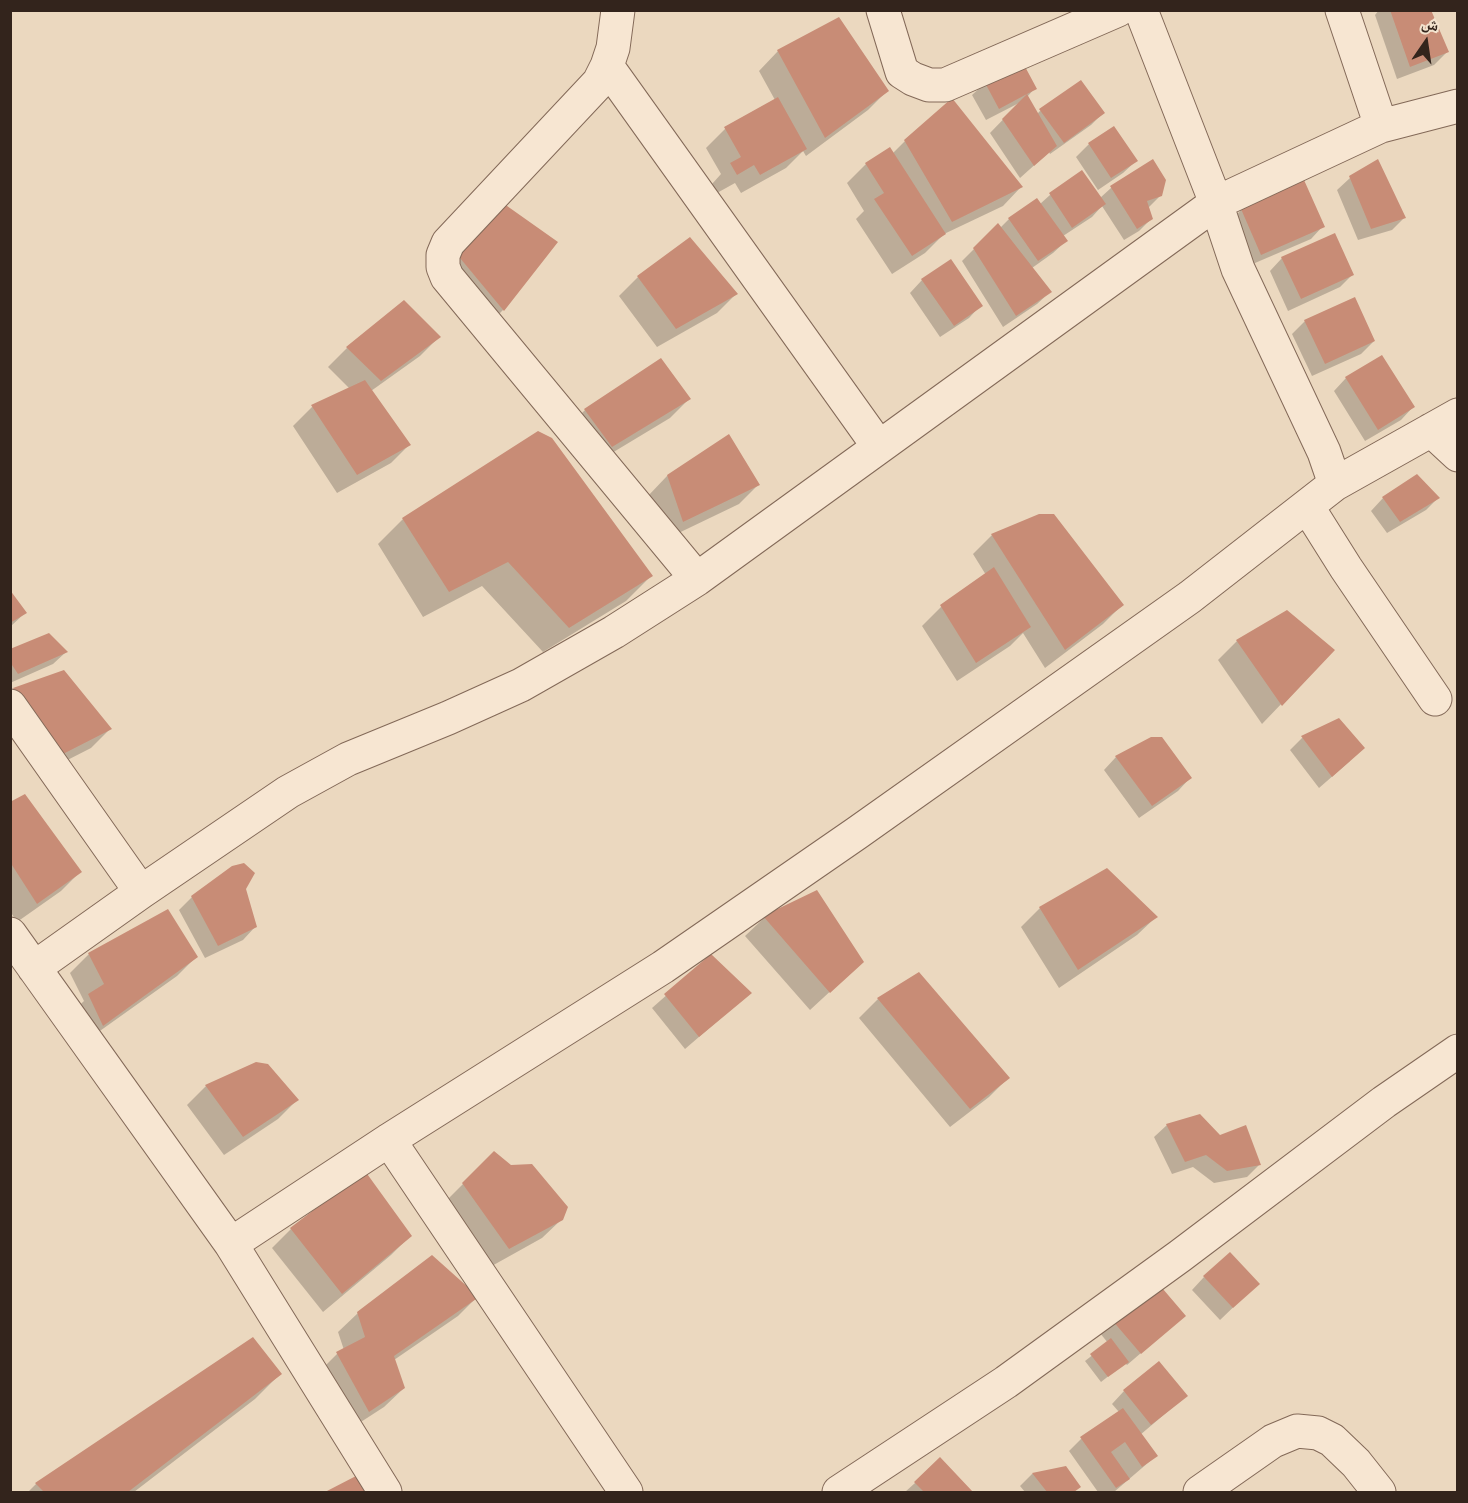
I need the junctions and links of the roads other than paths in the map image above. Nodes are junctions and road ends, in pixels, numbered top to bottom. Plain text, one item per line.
1 (618, 10) edge
2 (884, 10) edge
3 (1118, 10) edge
4 (1141, 10) edge
5 (1342, 10) edge
6 (607, 66) junction
7 (1458, 106) edge
8 (1381, 126) junction
9 (1216, 203) junction
10 (1444, 423) edge
11 (879, 447) junction
12 (1458, 455) edge
13 (1335, 484) junction
14 (1307, 506) junction
15 (697, 579) junction
16 (1435, 699) dead end
17 (10, 706) edge
18 (141, 892) junction
19 (10, 934) edge
20 (34, 968) junction
21 (1458, 1051) edge
22 (389, 1140) junction
23 (231, 1244) junction
24 (385, 1492) edge
25 (626, 1492) edge
26 (840, 1492) edge
27 (1200, 1492) edge
28 (1379, 1492) edge

1 - 6 street
2 - 3 street
4 - 9 street
5 - 8 street
6 - 11 street
6 - 15 street
7 - 8 street
8 - 9 street
9 - 11 street
9 - 13 street
10 - 12 street
10 - 13 street
11 - 15 street
13 - 14 street
14 - 16 street
14 - 22 street
15 - 18 street
17 - 18 street
18 - 20 street
19 - 20 street
20 - 23 street
21 - 26 street
22 - 23 street
22 - 25 street
23 - 24 street
27 - 28 street

